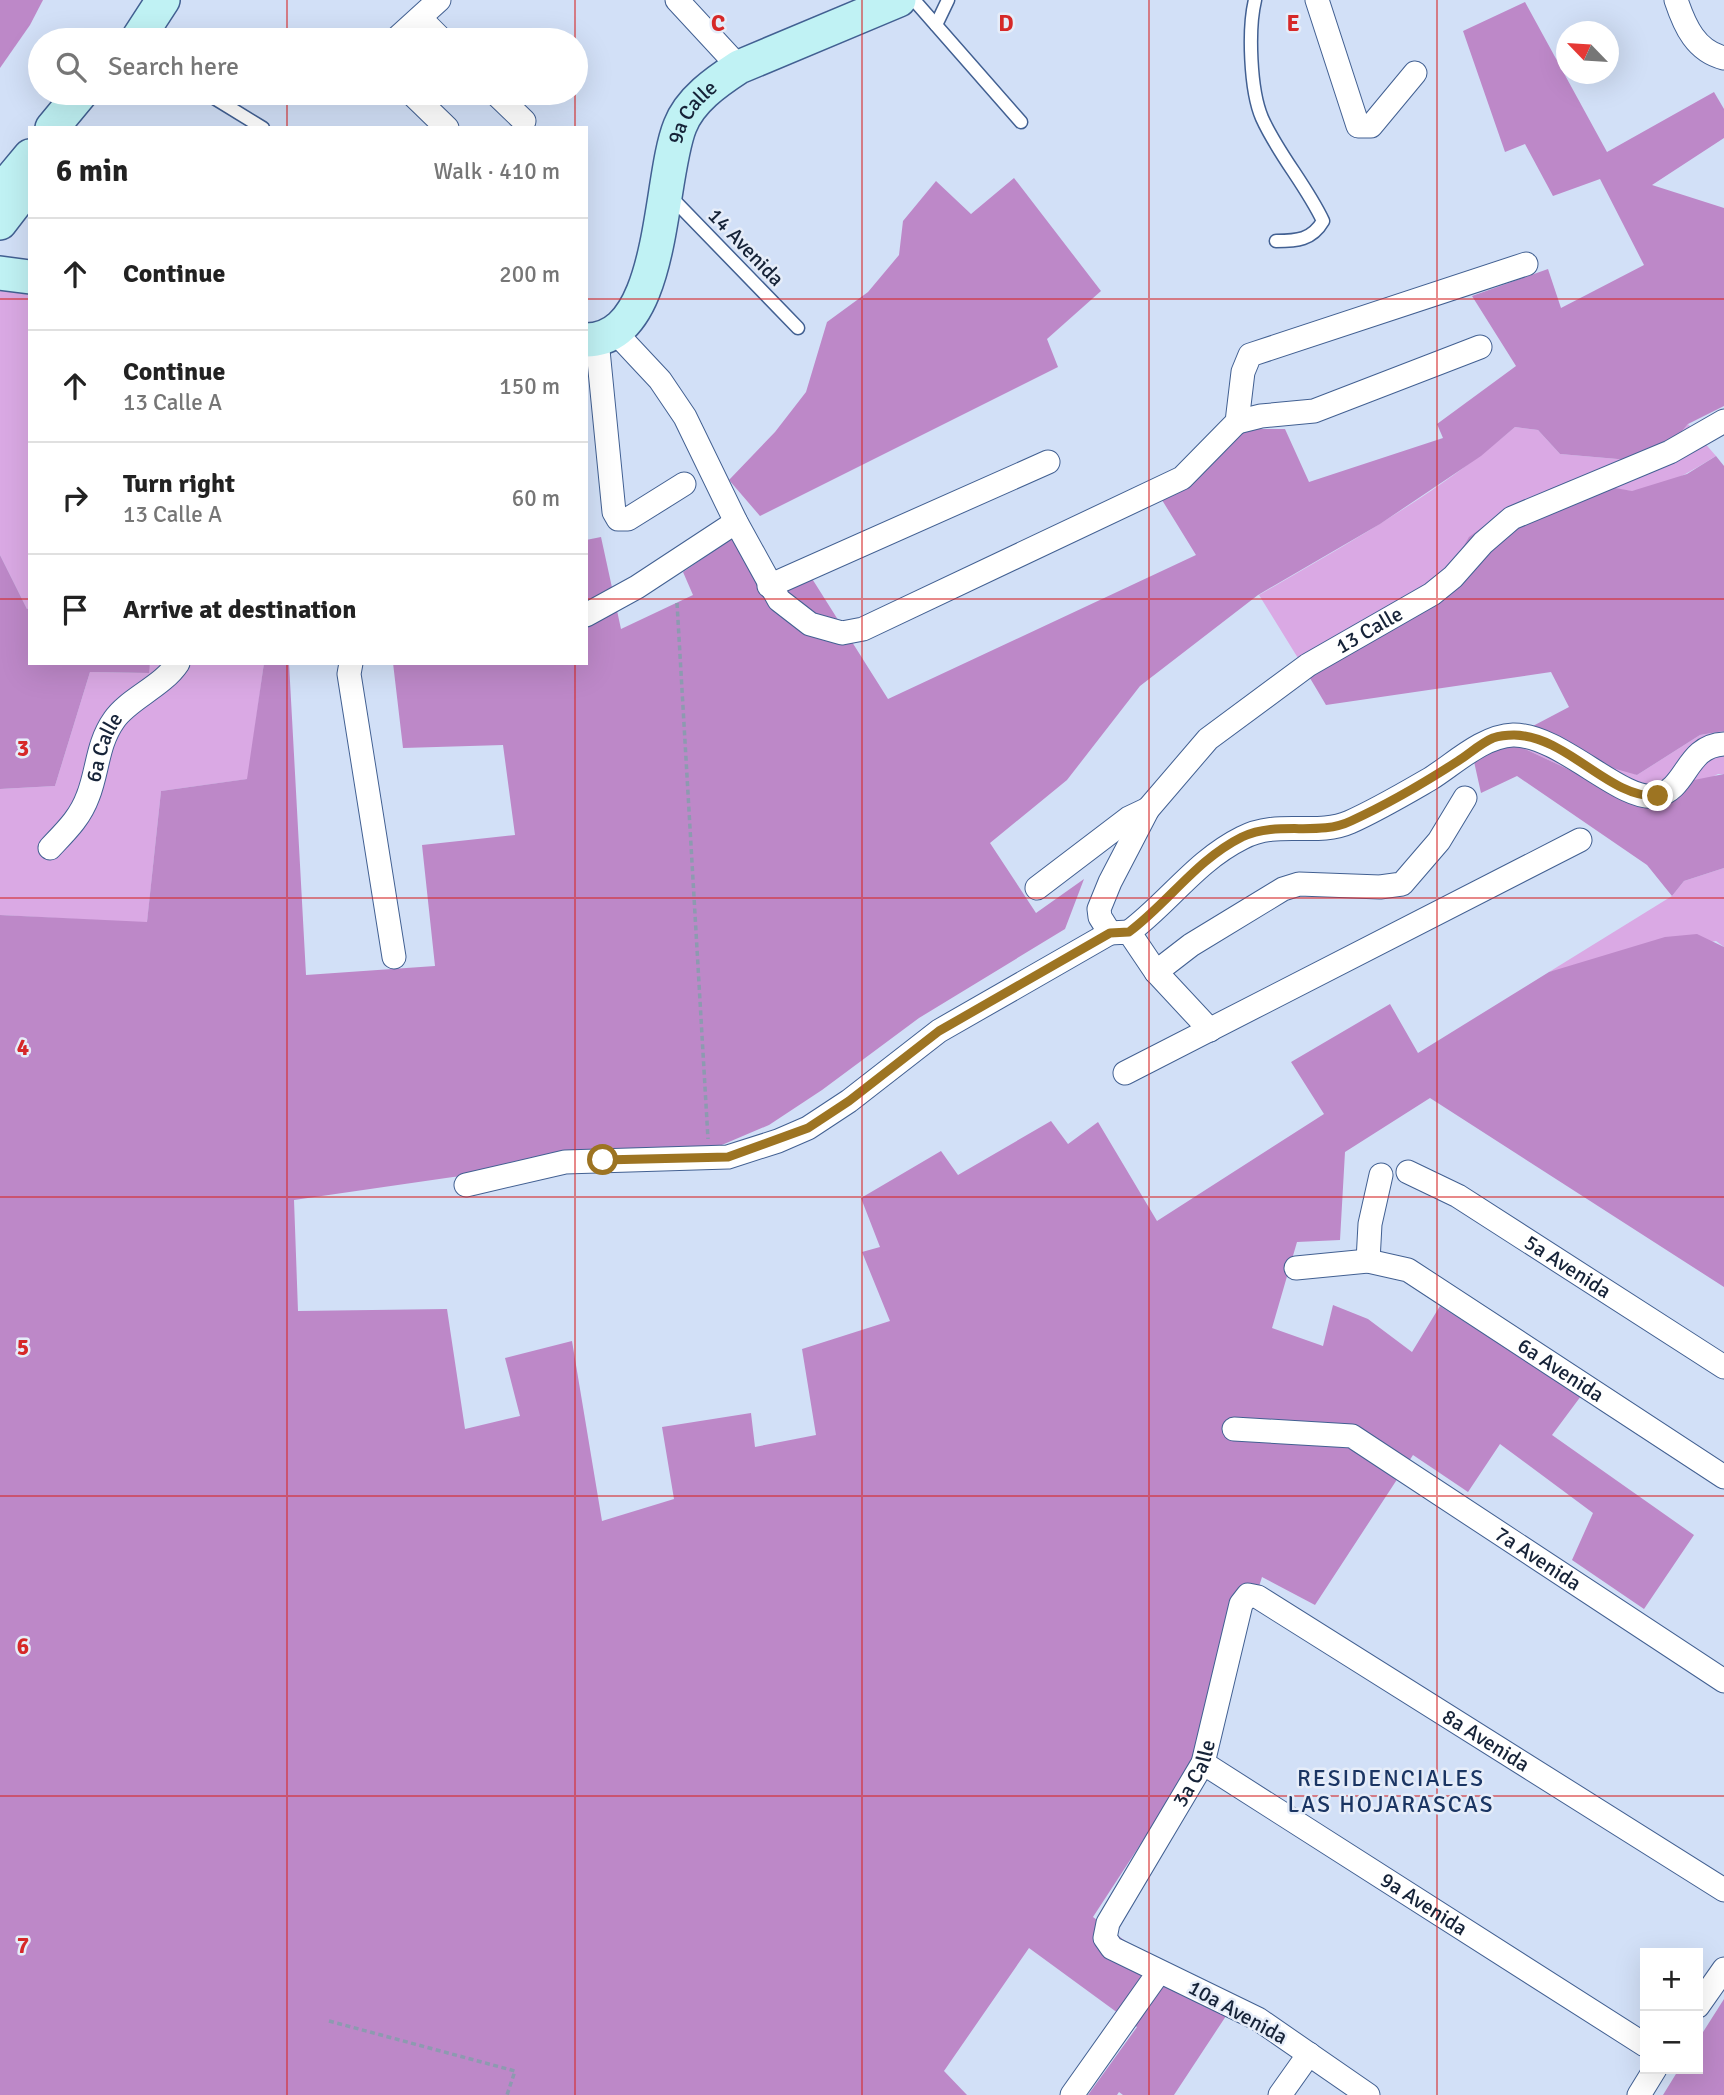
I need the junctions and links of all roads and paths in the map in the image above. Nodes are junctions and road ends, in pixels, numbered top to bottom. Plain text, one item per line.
1 (144, 0) edge
2 (163, 0) edge
3 (439, 0) edge
4 (677, 0) edge
5 (899, 0) edge
6 (915, 0) edge
7 (948, 0) edge
8 (1255, 0) edge
9 (1317, 0) edge
10 (1676, 0) edge
11 (420, 18) junction
12 (936, 25) junction
13 (126, 28) edge
14 (145, 28) edge
15 (409, 28) edge
16 (430, 28) edge
17 (1716, 56) edge
18 (739, 67) junction
19 (1415, 72) dead end
20 (71, 105) edge
21 (90, 105) edge
22 (226, 105) edge
23 (423, 105) edge
24 (507, 105) edge
25 (524, 121) dead end
26 (1021, 122) dead end
27 (54, 126) edge
28 (74, 126) edge
29 (260, 126) edge
30 (445, 126) edge
31 (28, 158) edge
32 (28, 187) edge
33 (0, 192) edge
34 (667, 193) junction
35 (0, 223) edge
36 (1276, 242) dead end
37 (1526, 264) dead end
38 (0, 273) edge
39 (28, 276) edge
40 (798, 328) dead end
41 (600, 338) edge
42 (1480, 347) dead end
43 (1724, 421) edge
44 (1237, 422) junction
45 (1048, 462) dead end
46 (684, 484) dead end
47 (736, 522) junction
48 (769, 586) junction
49 (677, 603) dead end
50 (588, 614) edge
51 (176, 665) edge
52 (351, 665) edge
53 (1724, 744) edge
54 (1465, 798) dead end
55 (1148, 809) junction
56 (1580, 840) dead end
57 (50, 848) dead end
58 (1037, 888) dead end
59 (1115, 930) junction
60 (394, 957) dead end
61 (1156, 972) junction
62 (1210, 1030) junction
63 (1125, 1073) dead end
64 (709, 1158) junction
65 (1408, 1172) dead end
66 (1381, 1175) dead end
67 (466, 1185) dead end
68 (1358, 1262) junction
69 (1296, 1268) dead end
70 (1724, 1367) edge
71 (1234, 1429) dead end
72 (1724, 1477) edge
73 (1248, 1595) joint
74 (1724, 1681) edge
75 (1203, 1763) junction
76 (1724, 1890) edge
77 (1105, 1938) joint
78 (1724, 1969) edge
79 (1159, 1972) junction
80 (1703, 1999) edge
81 (329, 2021) dead end
82 (1640, 2042) edge
83 (1309, 2054) junction
84 (1652, 2074) edge
85 (507, 2095) edge
86 (1072, 2095) edge
87 (1280, 2095) edge
88 (1368, 2095) edge
89 (1639, 2095) edge

1 - 13 street
2 - 14 street
3 - 11 street
4 - 18 street
5 - 18 street, 9a Calle
6 - 12 lane
7 - 12 lane
8 - 36 lane
9 - 19 street
10 - 17 street
11 - 15 street
11 - 16 street
12 - 26 lane
18 - 34 street, 9a Calle
20 - 27 street
21 - 28 street
22 - 29 lane
23 - 30 street
24 - 25 street
31 - 33 street
32 - 35 street
34 - 40 lane, 14 Avenida
34 - 41 street, 9a Calle
37 - 44 street
38 - 39 street
41 - 46 street
41 - 47 street
42 - 44 street
43 - 55 street, 13 Calle
44 - 48 street
45 - 48 street
47 - 48 street
47 - 50 street
49 - 64 path
51 - 57 street, 6a Calle
52 - 60 street
53 - 59 street
54 - 61 street
55 - 58 street
55 - 59 street, 13 Calle
56 - 62 street
59 - 61 street
59 - 64 street
61 - 62 street
62 - 63 street
64 - 67 street
65 - 70 street, 5a Avenida
66 - 68 street
68 - 69 street
68 - 72 street, 6a Avenida
71 - 74 street, 7a Avenida
73 - 75 street, 3a Calle
73 - 76 street, 8a Avenida
75 - 77 street, 3a Calle
75 - 82 street, 9a Avenida
77 - 79 street, 10a Avenida
78 - 80 street
79 - 83 street, 10a Avenida
79 - 86 street
81 - 85 path
83 - 87 street
83 - 88 street, 10a Avenida
84 - 89 street

